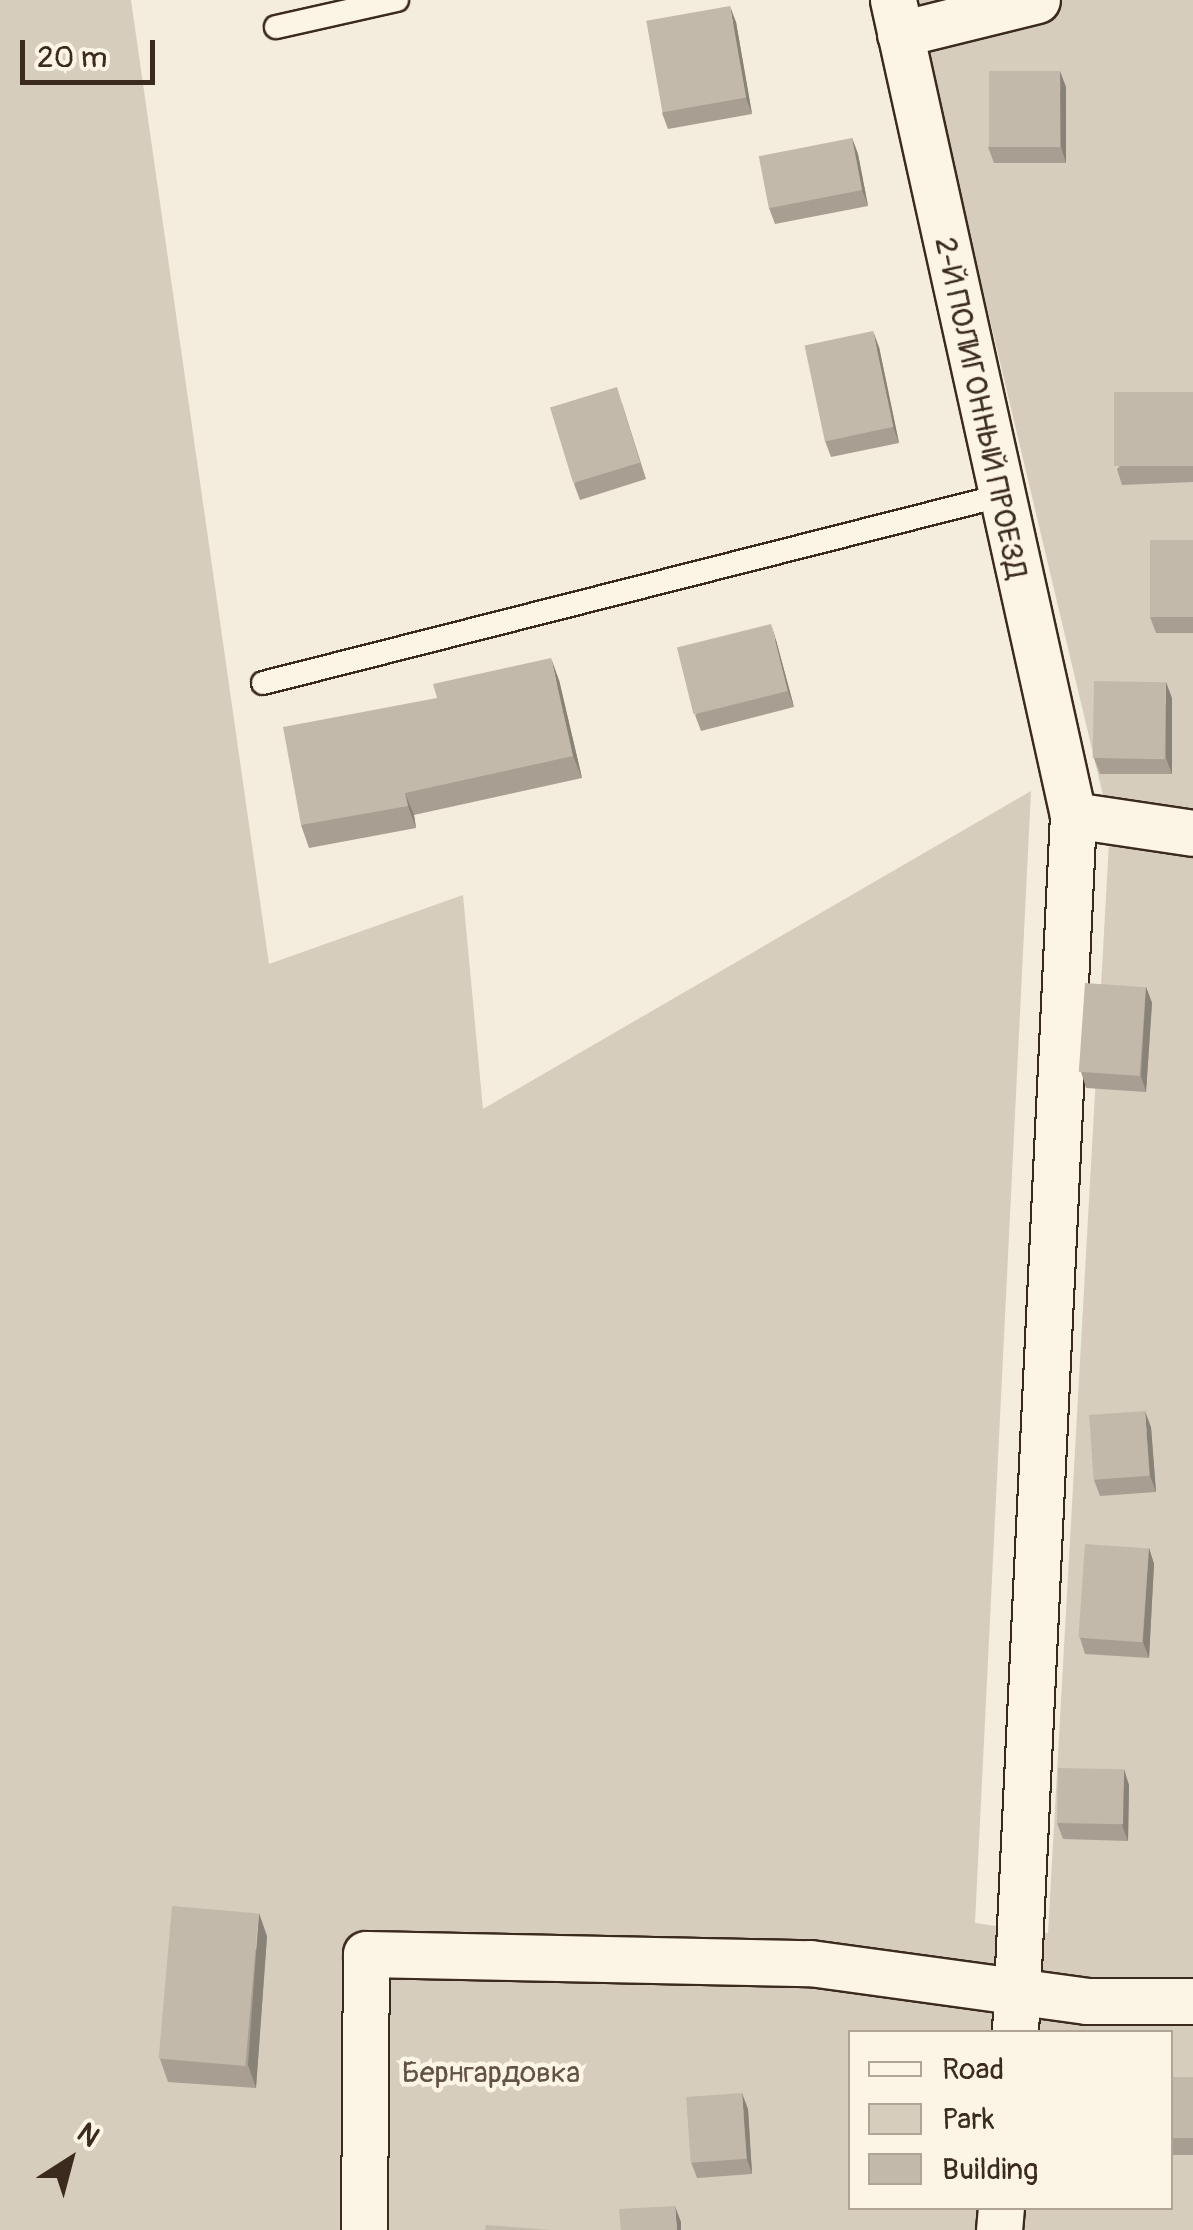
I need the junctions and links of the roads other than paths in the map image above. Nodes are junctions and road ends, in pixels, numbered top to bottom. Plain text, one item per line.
1 (398, 0) edge
2 (1037, 0) edge
3 (897, 17) edge
4 (276, 28) dead end
5 (996, 497) junction
6 (263, 683) dead end
7 (1073, 815) junction
8 (1193, 834) edge
9 (1193, 2001) edge
10 (1016, 2012) edge
11 (364, 2230) edge

1 - 4 lane
2 - 3 street
3 - 5 street, 2-Й ПОЛИГОННЫЙ ПРОЕЗД
5 - 6 lane
5 - 7 street, 2-Й ПОЛИГОННЫЙ ПРОЕЗД
7 - 8 street
7 - 10 street, 2-Й ПОЛИГОННЫЙ ПРОЕЗД
9 - 10 street
10 - 11 street

